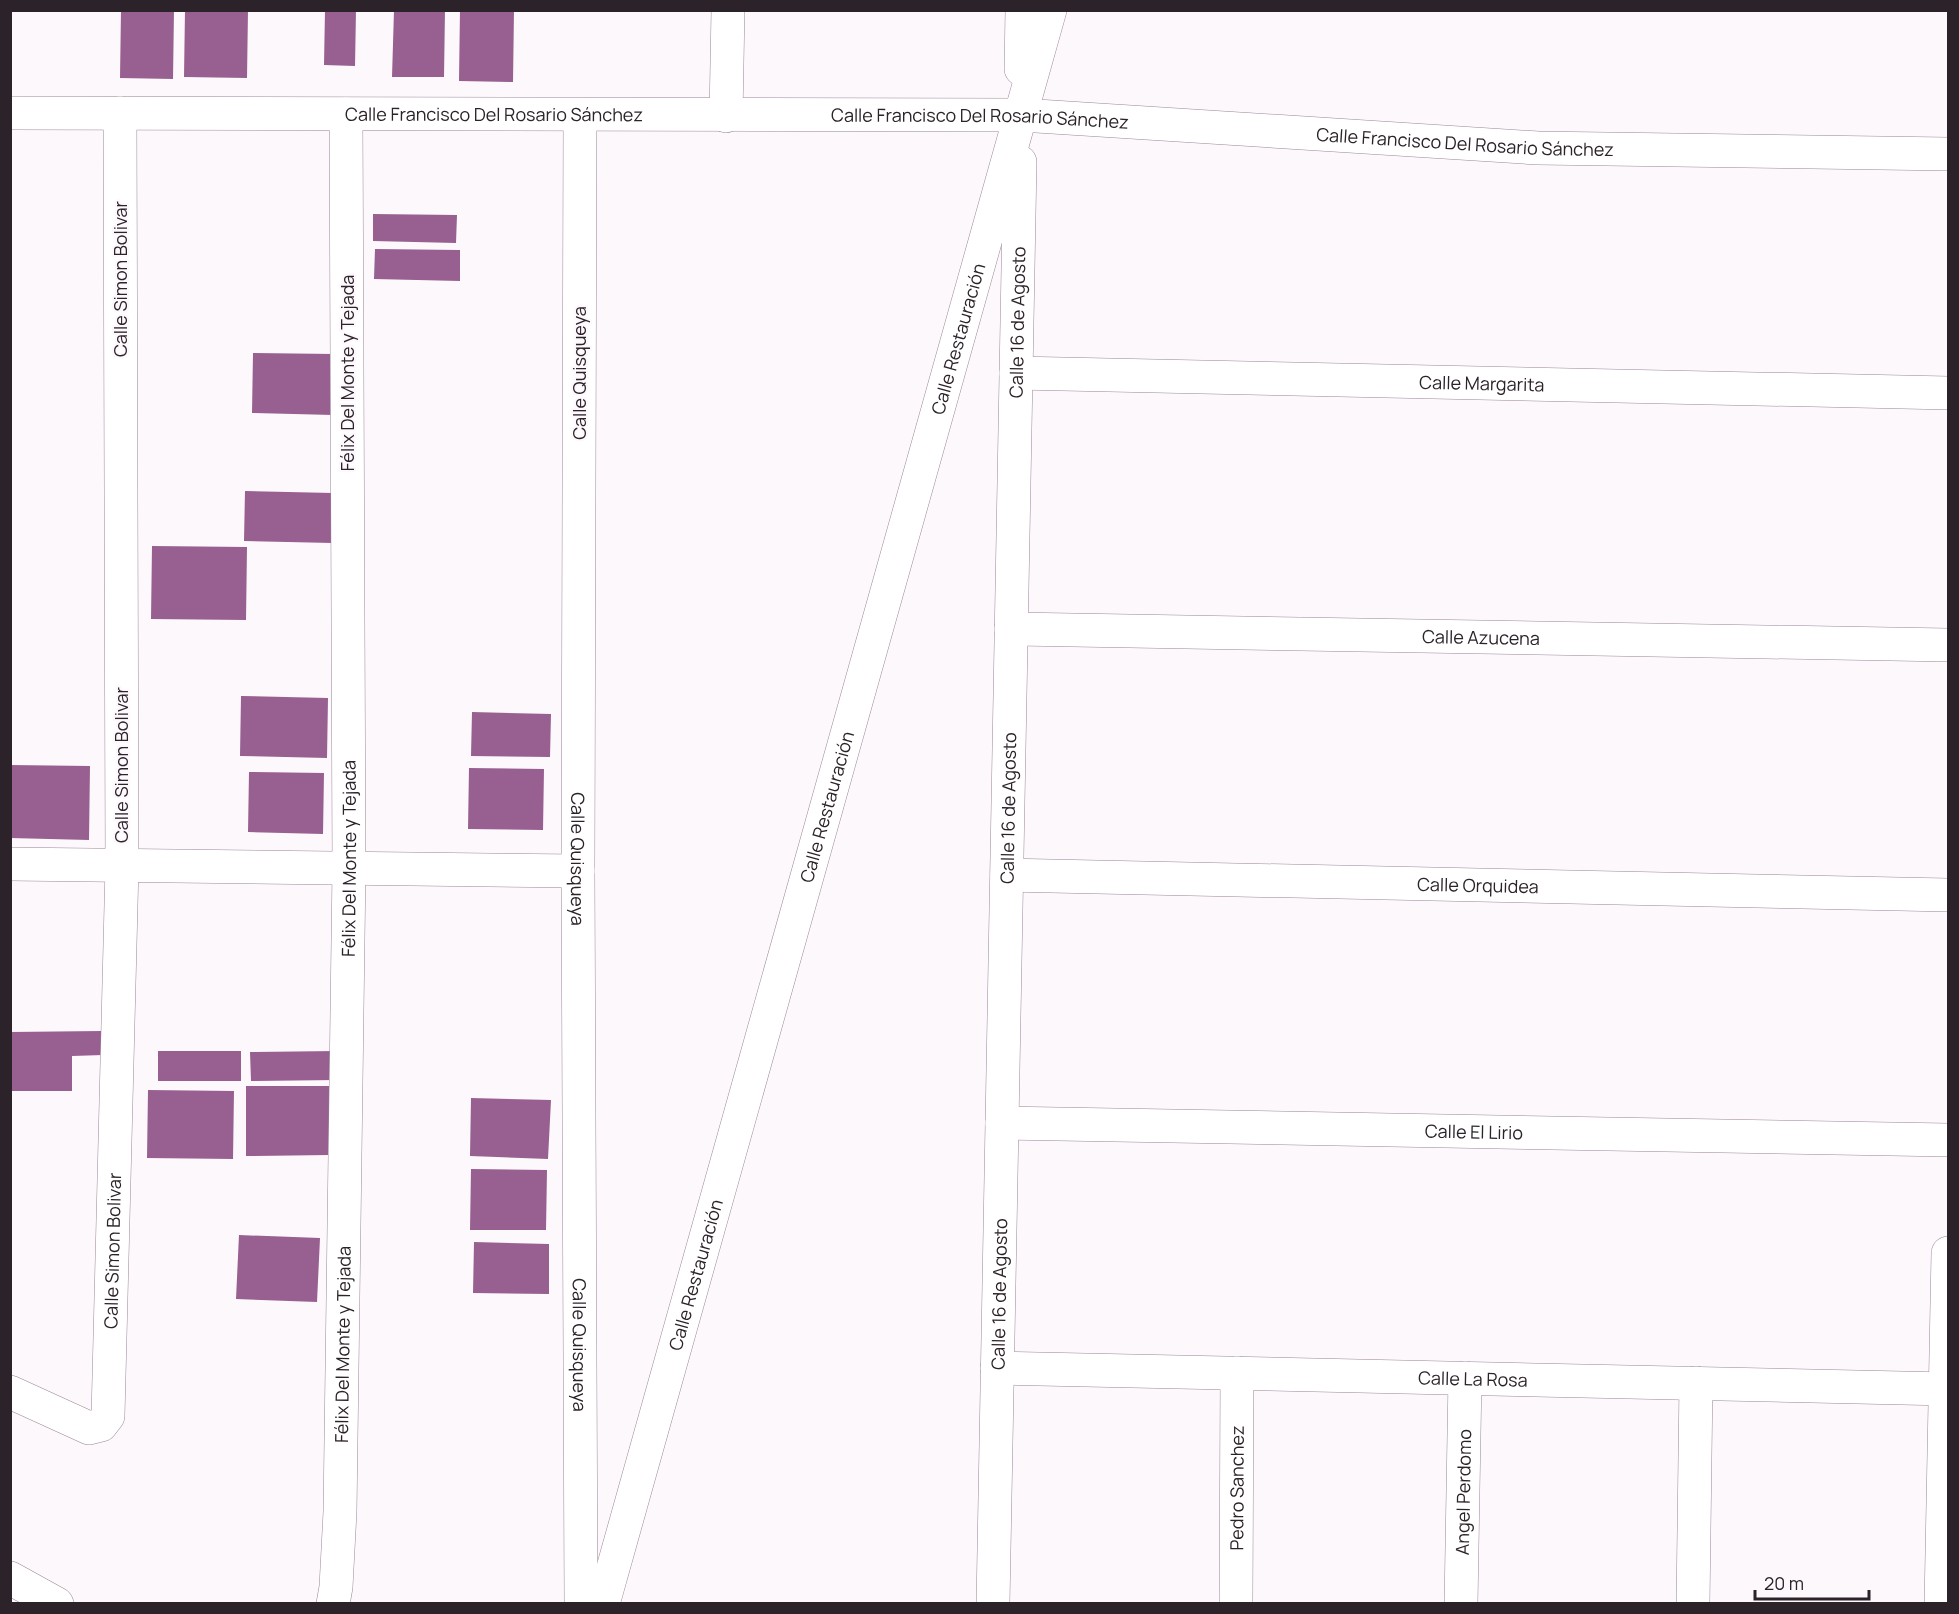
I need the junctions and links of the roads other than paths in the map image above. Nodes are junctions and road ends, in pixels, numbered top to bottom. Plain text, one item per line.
1 (728, 10) edge
2 (1022, 10) edge
3 (1050, 10) edge
4 (10, 113) edge
5 (120, 113) junction
6 (346, 114) junction
7 (580, 115) junction
8 (1021, 115) junction
9 (726, 116) junction
10 (1948, 154) edge
11 (1016, 373) junction
12 (1948, 393) edge
13 (1011, 629) junction
14 (1948, 645) edge
15 (10, 864) edge
16 (122, 866) junction
17 (349, 869) junction
18 (578, 871) junction
19 (1007, 875) junction
20 (1948, 894) edge
21 (1002, 1123) junction
22 (1948, 1140) edge
23 (1948, 1253) edge
24 (998, 1368) junction
25 (1237, 1373) junction
26 (1465, 1378) junction
27 (1696, 1383) junction
28 (1947, 1389) edge
29 (10, 1392) edge
30 (10, 1578) edge
31 (57, 1604) edge
32 (333, 1604) edge
33 (581, 1604) edge
34 (603, 1604) edge
35 (993, 1604) edge
36 (1236, 1604) edge
37 (1461, 1604) edge
38 (1693, 1604) edge
39 (1941, 1604) edge

1 - 9 street
2 - 8 street, Calle 16 de Agosto
3 - 8 street, Calle Restauración
4 - 5 street, Calle Francisco Del Rosario Sánchez
5 - 6 street, Calle Francisco Del Rosario Sánchez
5 - 16 street, Calle Simon Bolivar
6 - 7 street, Calle Francisco Del Rosario Sánchez
6 - 17 street, Félix Del Monte y Tejada
7 - 9 street, Calle Francisco Del Rosario Sánchez
7 - 18 street, Calle Quisqueya
8 - 9 street, Calle Francisco Del Rosario Sánchez
8 - 10 street, Calle Francisco Del Rosario Sánchez
8 - 11 street, Calle 16 de Agosto
8 - 34 street, Calle Restauración
11 - 12 street, Calle Margarita
11 - 13 street, Calle 16 de Agosto
13 - 14 street, Calle Azucena
13 - 19 street, Calle 16 de Agosto
15 - 16 street
16 - 17 street
16 - 29 street, Calle Simon Bolivar
17 - 18 street
17 - 32 street, Félix Del Monte y Tejada
18 - 33 street, Calle Quisqueya
19 - 20 street, Calle Orquidea
19 - 21 street, Calle 16 de Agosto
21 - 22 street, Calle El Lirio
21 - 24 street, Calle 16 de Agosto
23 - 28 street
24 - 25 street, Calle La Rosa
24 - 35 street, Calle 16 de Agosto
25 - 26 street, Calle La Rosa
25 - 36 street, Pedro Sanchez
26 - 27 street, Calle La Rosa
26 - 37 street, Angel Perdomo
27 - 28 street, Calle La Rosa
27 - 38 street
28 - 39 street
30 - 31 street

